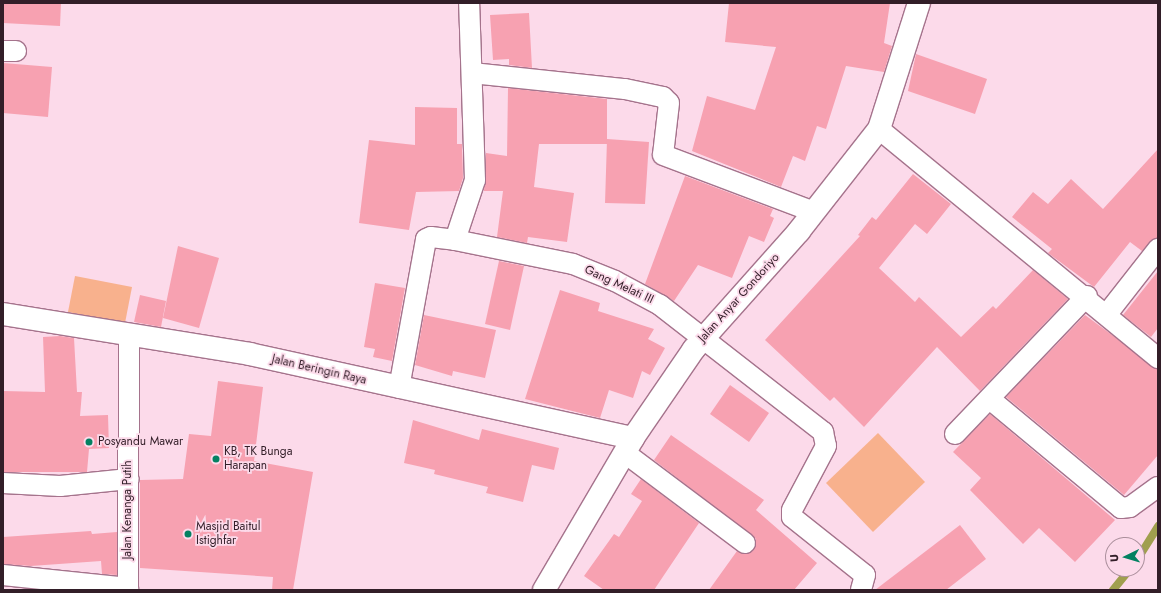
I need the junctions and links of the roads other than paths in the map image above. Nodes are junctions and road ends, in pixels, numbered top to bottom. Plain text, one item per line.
1 (469, 3) edge
2 (919, 3) edge
3 (472, 73) junction
4 (879, 130) junction
5 (814, 212) junction
6 (455, 240) junction
7 (1158, 250) edge
8 (1087, 296) junction
9 (3, 314) edge
10 (1107, 314) junction
11 (129, 334) junction
12 (703, 337) junction
13 (1158, 358) edge
14 (399, 388) junction
15 (991, 400) junction
16 (955, 434) dead end
17 (629, 445) junction
18 (129, 479) junction
19 (3, 483) edge
20 (1158, 487) edge
21 (745, 543) dead end
22 (3, 575) edge
23 (128, 589) edge
24 (544, 590) edge
25 (861, 590) edge

1 - 3 street
2 - 4 street, Jalan Anyar Gondoriyo
3 - 5 street
3 - 6 street
4 - 5 street, Jalan Anyar Gondoriyo
4 - 8 street
5 - 12 street, Jalan Anyar Gondoriyo
6 - 12 street, Gang Melati III
6 - 14 street, Gang Melati III
7 - 10 street
8 - 10 street
8 - 15 street
9 - 11 street, Jalan Beringin Raya
10 - 13 street
11 - 14 street, Jalan Beringin Raya
11 - 18 street, Jalan Kenanga Putih
12 - 17 street, Jalan Anyar Gondoriyo
12 - 25 street, Gang Melati III
14 - 17 street, Jalan Beringin Raya
15 - 16 street
15 - 20 street
17 - 21 street
17 - 24 street, Jalan Anyar Gondoriyo
18 - 19 street
18 - 23 street, Jalan Kenanga Putih
22 - 23 street

